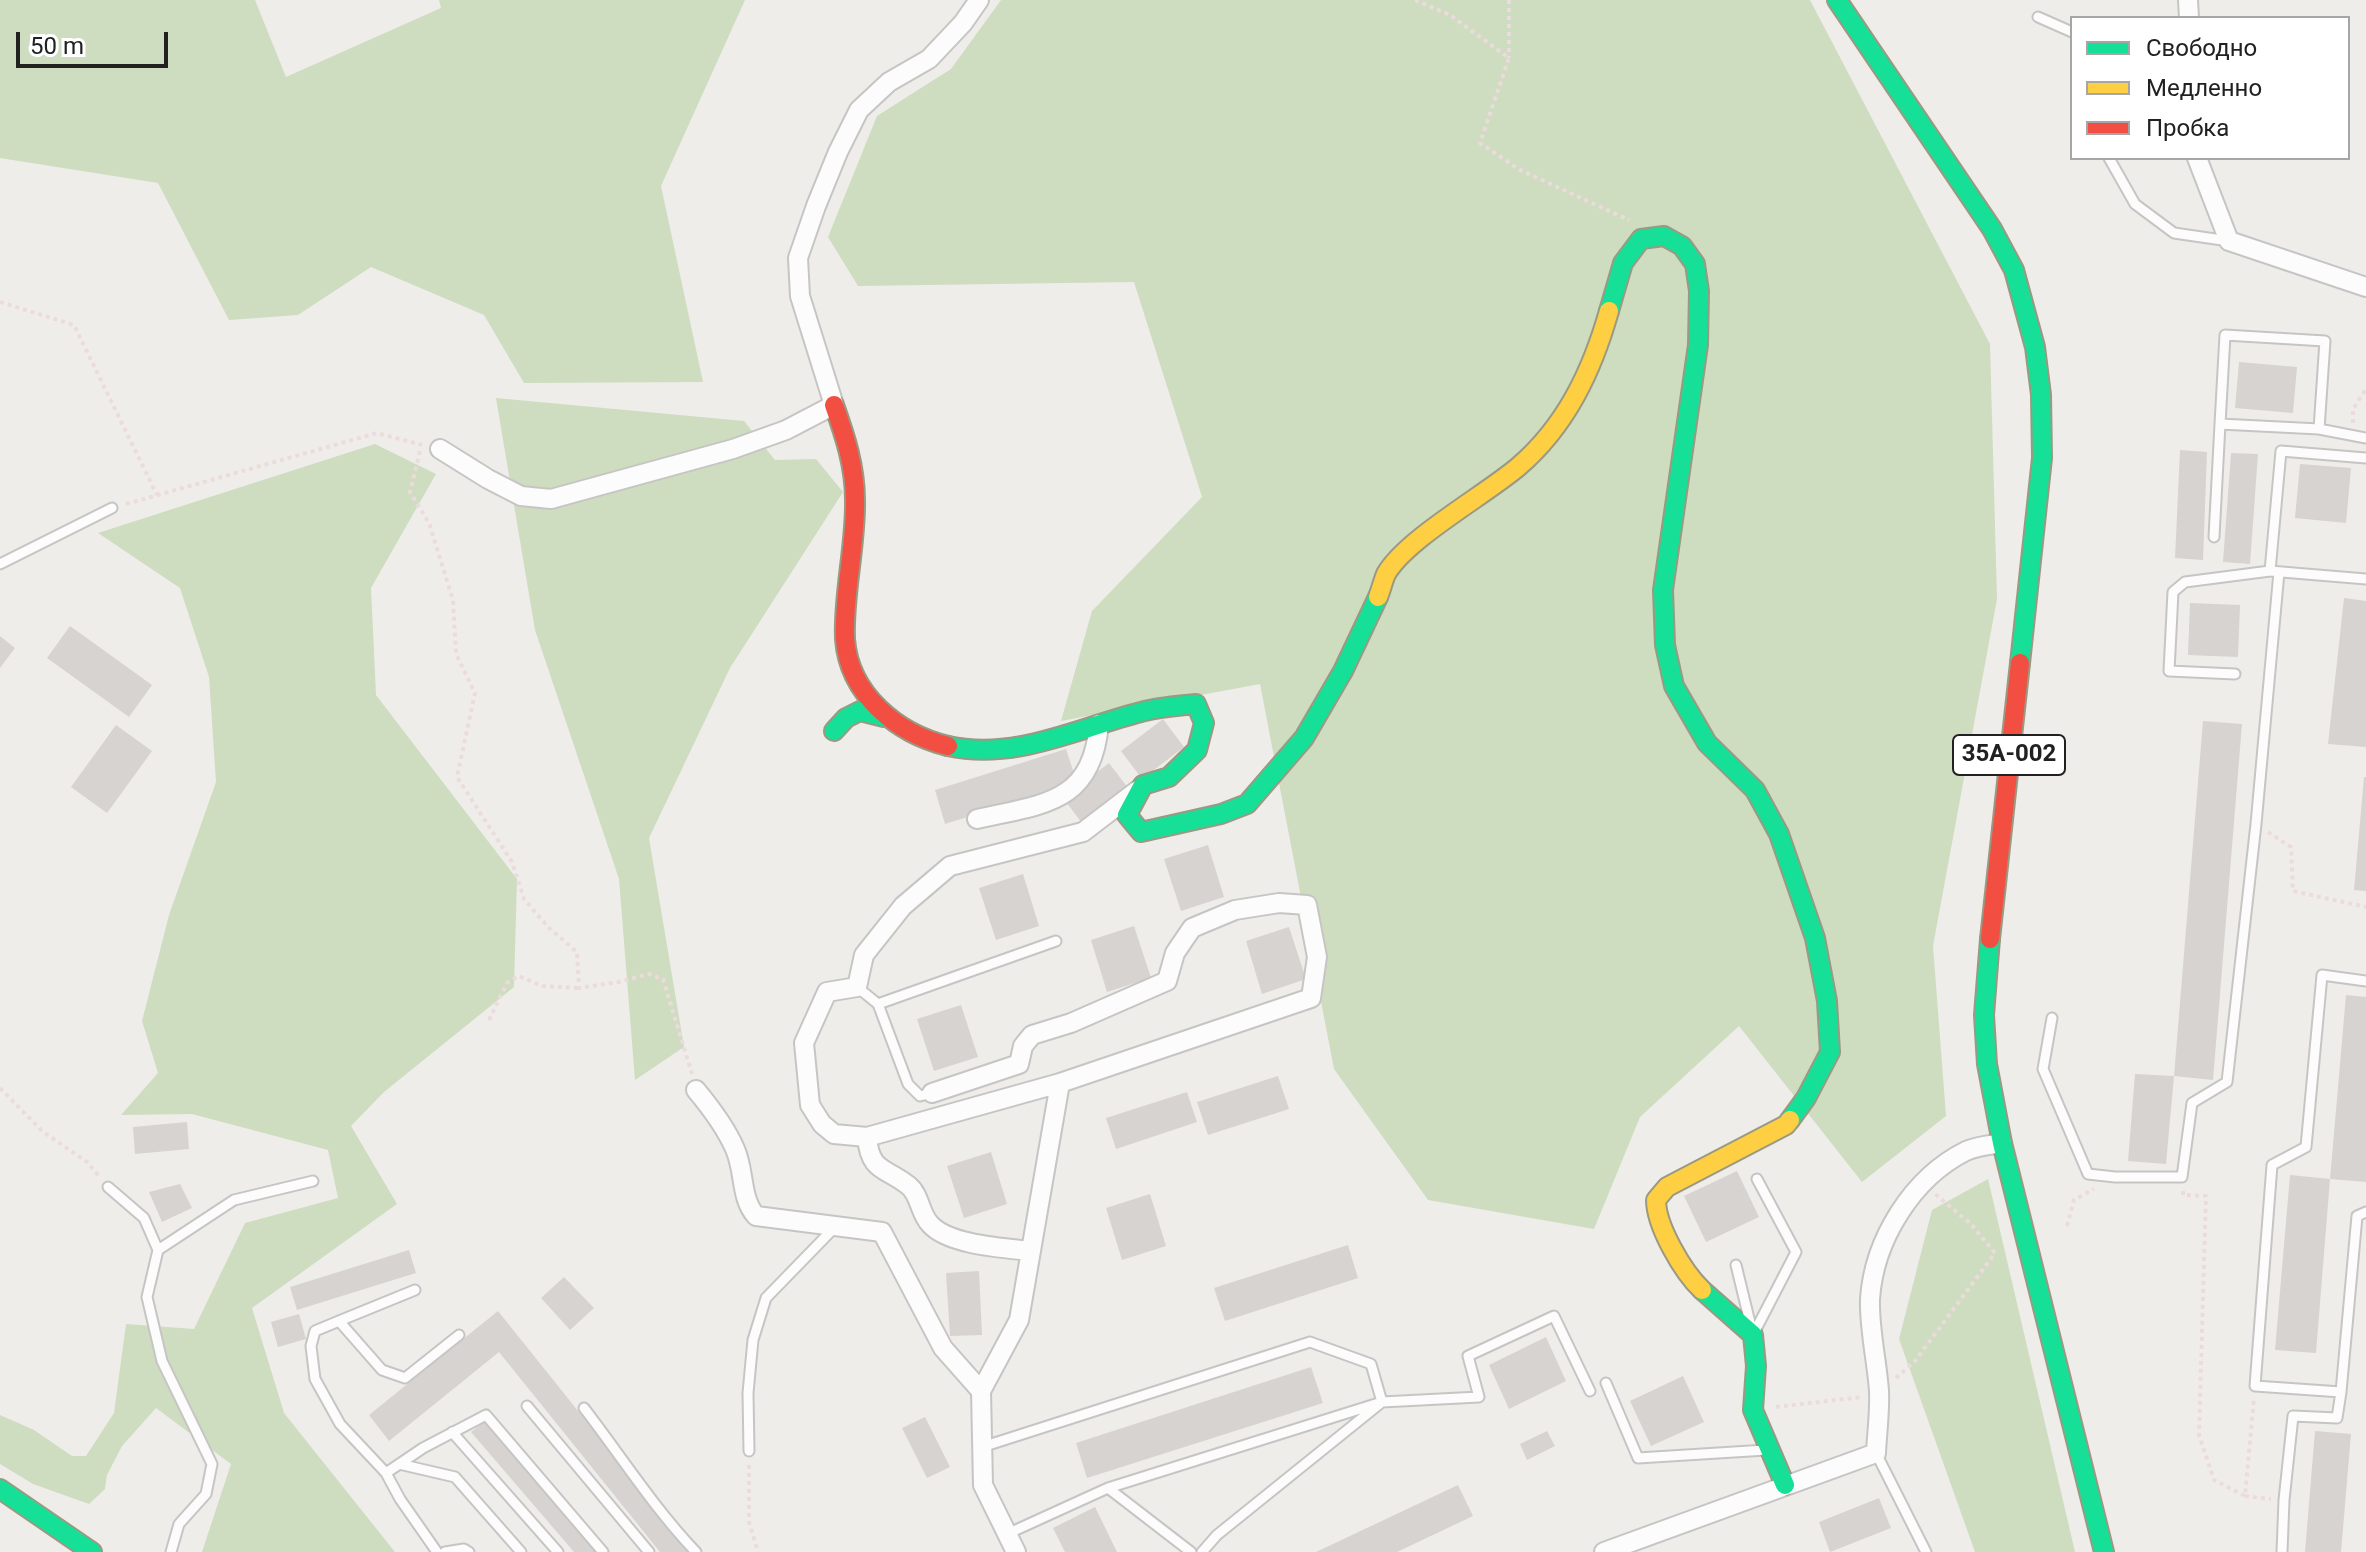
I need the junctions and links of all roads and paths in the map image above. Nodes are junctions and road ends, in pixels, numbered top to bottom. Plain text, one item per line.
1 (979, 0) edge
2 (1415, 0) edge
3 (1509, 0) edge
4 (1837, 0) edge
5 (2038, 17) dead end
6 (2070, 31) edge
7 (1509, 58) junction
8 (2110, 160) edge
9 (2198, 160) edge
10 (1635, 223) dead end
11 (2229, 241) junction
12 (2366, 287) edge
13 (0, 302) edge
14 (2366, 389) edge
15 (834, 405) junction
16 (2220, 424) junction
17 (2319, 429) junction
18 (2352, 436) junction
19 (2366, 438) edge
20 (422, 445) junction
21 (440, 449) joint
22 (2366, 458) edge
23 (157, 495) junction
24 (112, 508) joint
25 (2214, 537) dead end
26 (0, 564) edge
27 (2275, 571) junction
28 (2366, 579) edge
29 (2235, 674) dead end
30 (884, 717) junction
31 (1099, 724) junction
32 (834, 731) dead end
33 (1143, 785) junction
34 (977, 819) dead end
35 (2256, 824) junction
36 (2366, 907) edge
37 (1056, 941) dead end
38 (2366, 981) edge
39 (857, 987) junction
40 (579, 988) junction
41 (878, 1004) junction
42 (2052, 1018) dead end
43 (489, 1020) dead end
44 (1060, 1083) junction
45 (0, 1088) edge
46 (696, 1090) joint
47 (932, 1093) joint
48 (867, 1137) junction
49 (2002, 1143) junction
50 (2115, 1177) junction
51 (2182, 1177) junction
52 (1757, 1179) dead end
53 (313, 1181) dead end
54 (1923, 1184) junction
55 (108, 1187) joint
56 (2366, 1212) edge
57 (836, 1226) junction
58 (2067, 1226) dead end
59 (158, 1250) junction
60 (1031, 1251) junction
61 (1736, 1265) dead end
62 (415, 1290) dead end
63 (339, 1321) junction
64 (459, 1335) dead end
65 (1753, 1335) junction
66 (1606, 1383) dead end
67 (2255, 1386) junction
68 (981, 1391) junction
69 (1590, 1391) dead end
70 (2341, 1392) junction
71 (1879, 1394) junction
72 (1382, 1402) junction
73 (527, 1406) dead end
74 (584, 1408) dead end
75 (1753, 1410) junction
76 (452, 1432) junction
77 (982, 1447) junction
78 (1770, 1450) junction
79 (749, 1451) joint
80 (1876, 1453) junction
81 (399, 1464) junction
82 (386, 1473) junction
83 (1785, 1485) junction
84 (1108, 1488) junction
85 (0, 1489) edge
86 (2245, 1496) junction
87 (2284, 1500) junction
88 (1007, 1534) junction
89 (92, 1552) edge
90 (171, 1552) edge
91 (437, 1552) edge
92 (445, 1552) edge
93 (469, 1552) edge
94 (521, 1552) edge
95 (558, 1552) edge
96 (603, 1552) edge
97 (649, 1552) edge
98 (696, 1552) edge
99 (758, 1552) edge
100 (1016, 1552) edge
101 (1191, 1552) edge
102 (1202, 1552) edge
103 (1604, 1552) edge
104 (1926, 1552) edge
105 (2104, 1552) edge
106 (2282, 1552) edge

1 - 15 street
2 - 7 path
3 - 7 path
4 - 49 main road, 35А-002
5 - 6 lane
7 - 10 path
8 - 11 lane
9 - 11 street
11 - 12 street
13 - 23 path
14 - 18 path
15 - 21 street
15 - 30 main road
16 - 17 lane
16 - 17 lane
16 - 25 lane
17 - 18 lane
18 - 19 lane
20 - 21 path
20 - 23 path
20 - 40 path
22 - 27 lane
23 - 24 path
24 - 26 lane
27 - 28 lane
27 - 29 lane
27 - 35 lane
30 - 31 main road
30 - 32 main road
31 - 33 main road
31 - 34 street
33 - 39 street
33 - 65 main road
35 - 36 path
35 - 51 lane
37 - 41 lane
38 - 67 lane
39 - 41 lane
39 - 48 street
40 - 43 path
40 - 46 path
41 - 47 lane
42 - 50 lane
44 - 47 street
44 - 48 street
44 - 60 street
45 - 55 path
46 - 57 street
48 - 60 street
49 - 54 street
49 - 105 main road, 35А-002
50 - 51 lane
50 - 58 path
51 - 86 path
52 - 65 lane
53 - 59 lane
54 - 71 street
54 - 71 path
55 - 59 lane
56 - 70 lane
57 - 68 street
57 - 79 lane
59 - 90 lane
60 - 68 street
61 - 65 lane
62 - 63 lane
63 - 64 lane
63 - 82 lane
65 - 75 main road
66 - 78 lane
67 - 70 lane
67 - 86 path
68 - 77 street
69 - 72 lane
70 - 87 lane
71 - 75 path
71 - 80 street
72 - 77 lane
72 - 84 lane
72 - 102 lane
73 - 97 lane
74 - 98 lane
75 - 78 main road
76 - 81 lane
76 - 95 lane
76 - 96 lane
77 - 88 street
78 - 83 main road
79 - 99 path
80 - 83 street
80 - 104 lane
81 - 82 lane
81 - 94 lane
82 - 91 lane
83 - 103 street
84 - 88 lane
84 - 101 lane
85 - 89 main road
86 - 87 path
87 - 106 lane
88 - 100 street
92 - 93 lane

